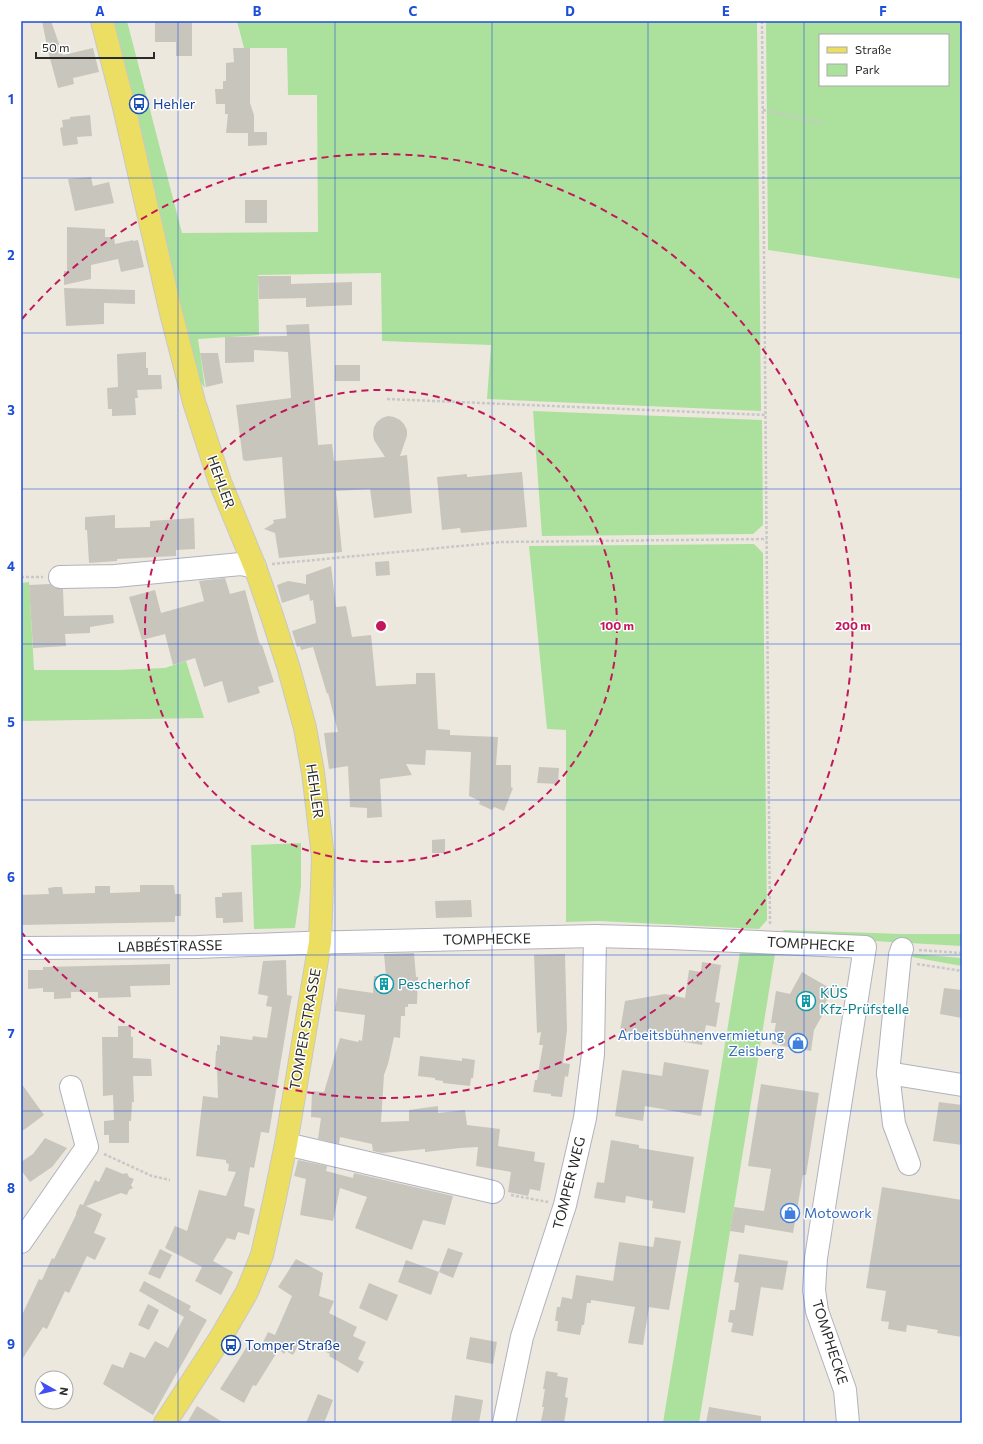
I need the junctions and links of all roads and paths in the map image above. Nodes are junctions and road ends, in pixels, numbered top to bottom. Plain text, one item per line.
1 (102, 21) edge
2 (762, 21) edge
3 (763, 110) junction
4 (823, 123) dead end
5 (387, 399) dead end
6 (766, 415) junction
7 (767, 539) junction
8 (255, 567) junction
9 (60, 577) dead end
10 (595, 936) junction
11 (320, 942) junction
12 (771, 942) junction
13 (21, 948) edge
14 (901, 952) joint
15 (962, 971) edge
16 (888, 1074) junction
17 (962, 1084) edge
18 (71, 1088) dead end
19 (286, 1144) junction
20 (87, 1147) junction
21 (909, 1164) dead end
22 (170, 1180) dead end
23 (493, 1192) joint
24 (565, 1205) junction
25 (21, 1242) edge
26 (165, 1423) edge
27 (504, 1423) edge
28 (848, 1423) edge

1 - 8 main road, HEHLER
2 - 3 path
3 - 4 path
3 - 6 path
5 - 6 path
6 - 7 path
7 - 8 path
7 - 12 path
8 - 9 street
8 - 11 main road, HEHLER
10 - 11 street, TOMPHECKE
10 - 12 street, TOMPHECKE
10 - 24 street, TOMPER WEG
11 - 13 street, LABBÉSTRASSE
11 - 19 main road, TOMPER STRASSE
12 - 28 street, TOMPHECKE
14 - 15 path
14 - 16 street
16 - 17 street
16 - 21 street
18 - 20 street
19 - 23 street
19 - 26 main road, TOMPER STRASSE
20 - 22 path
20 - 25 street
23 - 24 path
24 - 27 street, TOMPER WEG

